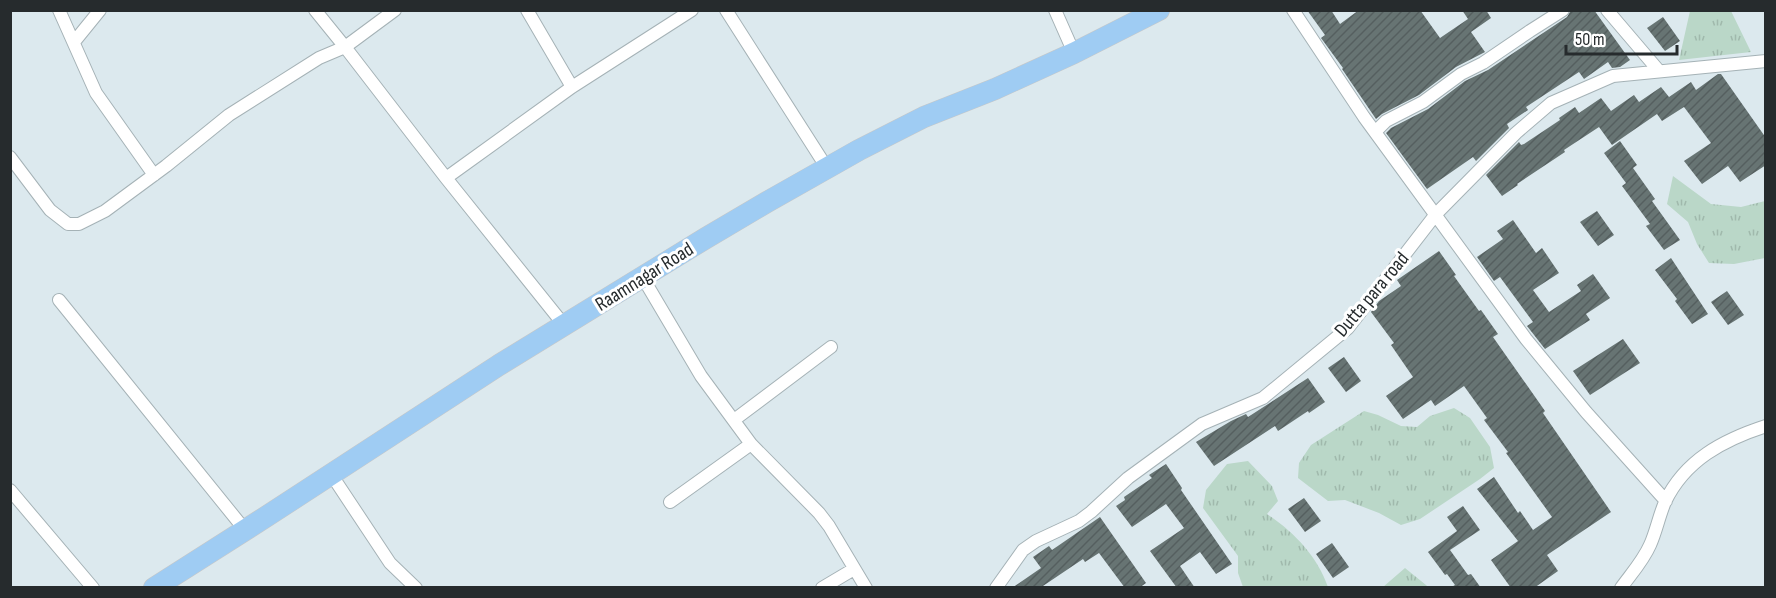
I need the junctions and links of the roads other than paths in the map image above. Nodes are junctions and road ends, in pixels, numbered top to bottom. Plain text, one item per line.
1 (59, 10) edge
2 (100, 10) edge
3 (315, 10) edge
4 (395, 10) edge
5 (527, 10) edge
6 (692, 10) edge
7 (726, 10) edge
8 (1055, 10) edge
9 (1159, 10) edge
10 (1293, 10) edge
11 (1563, 10) edge
12 (1607, 10) edge
13 (74, 42) junction
14 (345, 47) junction
15 (1074, 53) junction
16 (1766, 61) edge
17 (1659, 72) junction
18 (572, 87) junction
19 (1375, 132) junction
20 (10, 157) edge
21 (827, 168) junction
22 (154, 175) junction
23 (446, 178) junction
24 (1436, 214) junction
25 (643, 278) junction
26 (59, 300) dead end
27 (564, 325) junction
28 (831, 347) dead end
29 (734, 420) junction
30 (1766, 426) edge
31 (751, 444) junction
32 (331, 474) junction
33 (10, 490) edge
34 (1666, 501) junction
35 (670, 502) dead end
36 (245, 530) junction
37 (854, 569) junction
38 (176, 582) edge
39 (93, 588) edge
40 (154, 588) edge
41 (416, 588) edge
42 (822, 588) edge
43 (866, 588) edge
44 (996, 588) edge
45 (1621, 588) edge

1 - 13 street
2 - 13 street
3 - 14 street
4 - 14 street
5 - 18 street
6 - 18 street
7 - 21 street
8 - 15 street
9 - 15 highway, Raamnagar Road
10 - 19 street
11 - 19 street
12 - 17 street
13 - 22 street
14 - 22 street
14 - 23 street
15 - 21 highway, Raamnagar Road
16 - 17 street, Dutta para road
17 - 24 street, Dutta para road
18 - 23 street
19 - 24 street
20 - 22 street
21 - 25 highway, Raamnagar Road
23 - 27 street
24 - 34 street
24 - 44 street, Dutta para road
25 - 27 highway, Raamnagar Road
25 - 29 street
26 - 36 street
27 - 32 highway, Raamnagar Road
28 - 29 street
29 - 31 street
30 - 34 street
31 - 35 street
31 - 37 street
32 - 36 highway, Raamnagar Road
32 - 41 street
33 - 39 street
34 - 45 street
36 - 38 highway, Raamnagar Road
37 - 42 street
37 - 43 street
38 - 40 highway, Raamnagar Road

